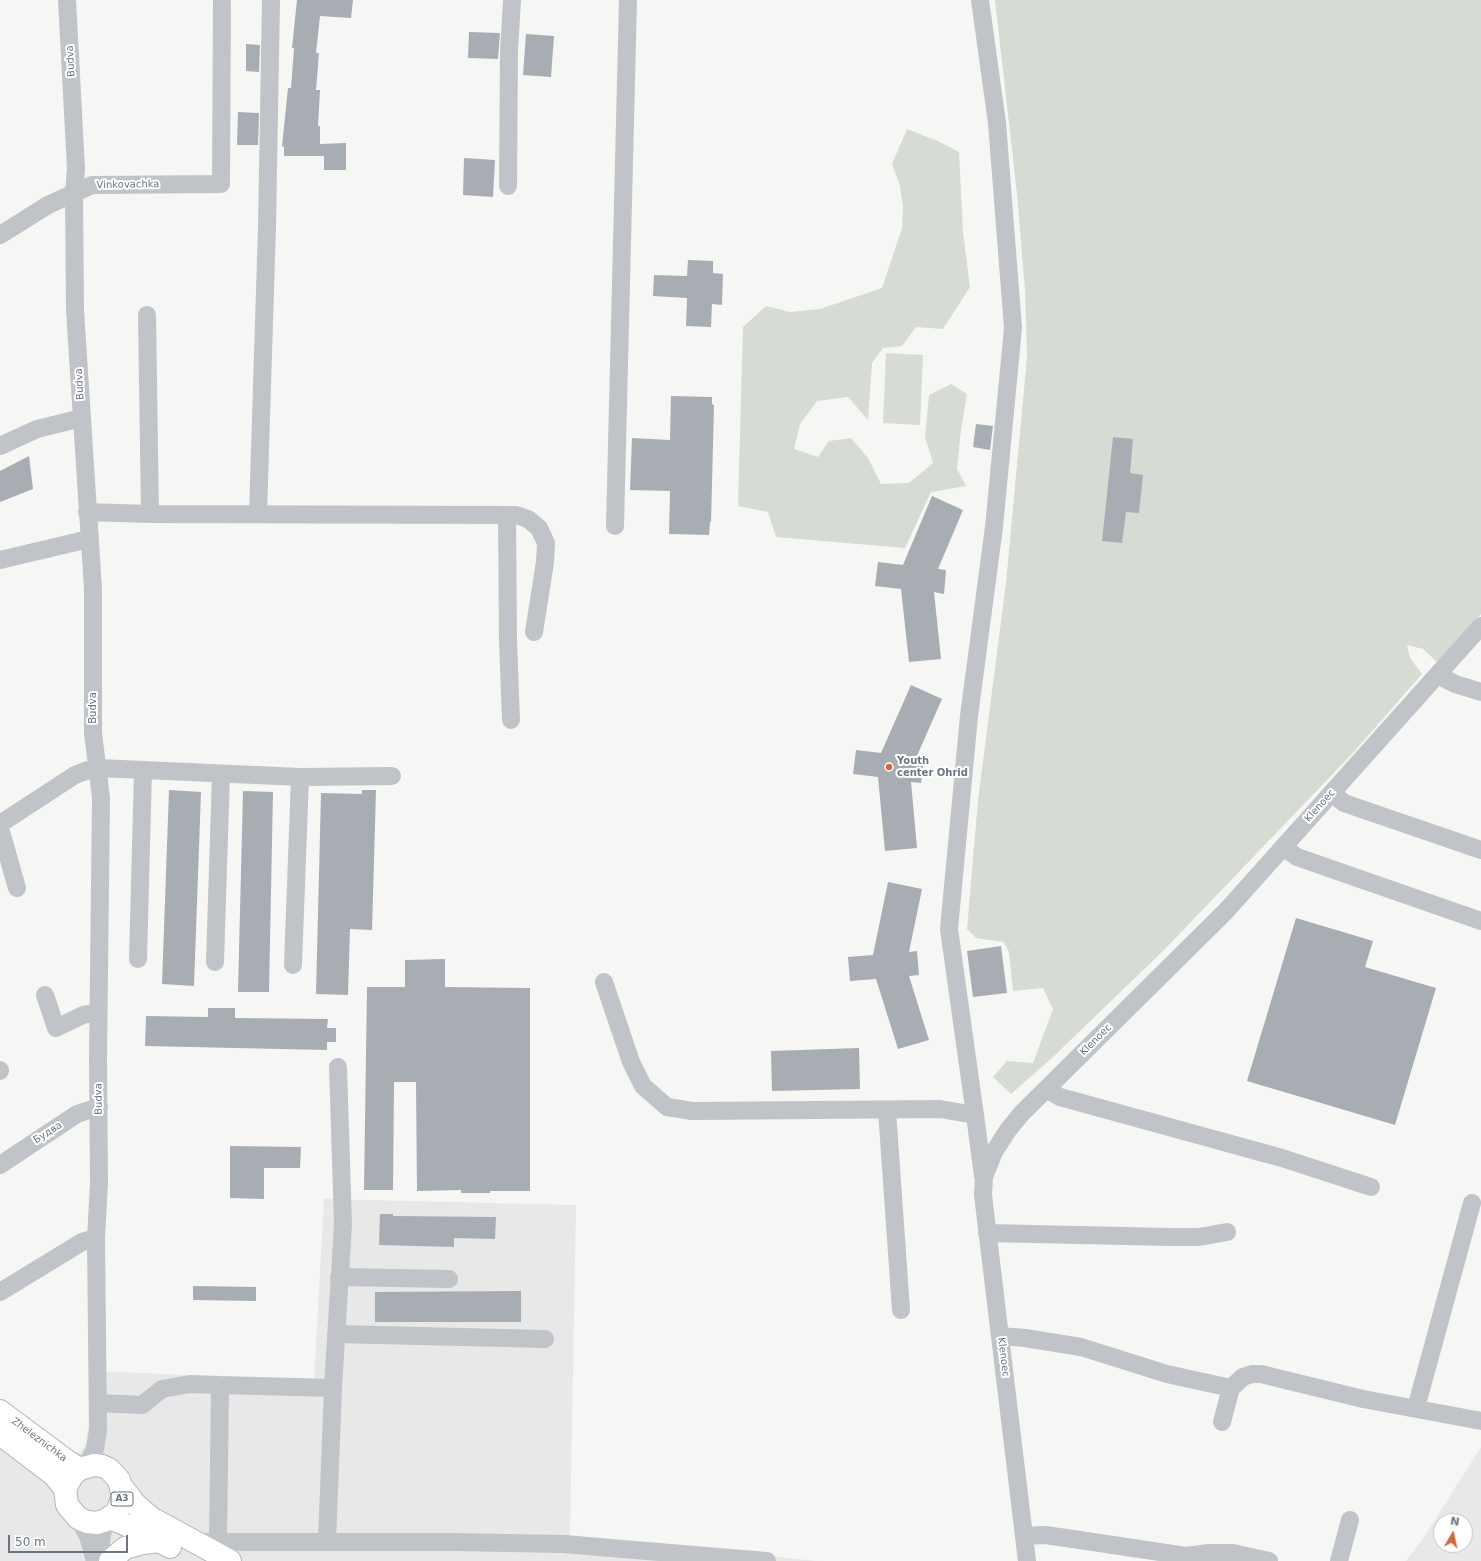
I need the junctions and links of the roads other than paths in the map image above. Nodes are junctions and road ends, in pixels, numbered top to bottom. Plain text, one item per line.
1 (68, 0) edge
2 (222, 0) edge
3 (271, 0) edge
4 (512, 0) edge
5 (628, 0) edge
6 (980, 0) edge
7 (508, 186) dead end
8 (74, 192) junction
9 (0, 235) edge
10 (146, 315) dead end
11 (82, 418) junction
12 (0, 446) edge
13 (87, 512) junction
14 (150, 514) junction
15 (258, 514) junction
16 (511, 515) junction
17 (615, 526) dead end
18 (89, 539) junction
19 (0, 560) edge
20 (1480, 629) edge
21 (534, 632) dead end
22 (1438, 674) junction
23 (1481, 692) edge
24 (511, 720) dead end
25 (98, 768) junction
26 (143, 771) junction
27 (221, 774) junction
28 (392, 776) dead end
29 (300, 777) junction
30 (1332, 793) junction
31 (0, 824) edge
32 (0, 828) edge
33 (1283, 847) junction
34 (1481, 850) edge
35 (17, 888) dead end
36 (1481, 921) edge
37 (138, 959) dead end
38 (215, 962) dead end
39 (293, 965) dead end
40 (604, 982) dead end
41 (45, 995) dead end
42 (98, 1012) junction
43 (338, 1067) dead end
44 (1046, 1089) junction
45 (99, 1107) junction
46 (887, 1110) junction
47 (975, 1114) junction
48 (0, 1165) edge
49 (984, 1177) junction
50 (1371, 1186) dead end
51 (1472, 1203) dead end
52 (1228, 1232) dead end
53 (987, 1233) junction
54 (96, 1238) junction
55 (339, 1278) junction
56 (449, 1279) dead end
57 (0, 1292) edge
58 (900, 1310) dead end
59 (336, 1334) junction
60 (1000, 1336) junction
61 (545, 1339) dead end
62 (220, 1385) junction
63 (333, 1388) junction
64 (1231, 1388) junction
65 (98, 1403) junction
66 (1416, 1408) junction
67 (0, 1411) edge
68 (1481, 1421) edge
69 (1222, 1422) dead end
70 (98, 1430) junction
71 (0, 1434) edge
72 (83, 1467) junction
73 (119, 1480) junction
74 (65, 1489) junction
75 (78, 1518) junction
76 (108, 1519) junction
77 (1350, 1520) dead end
78 (1025, 1536) junction
79 (218, 1541) junction
80 (327, 1541) junction
81 (160, 1542) junction
82 (193, 1551) edge
83 (620, 1555) edge
84 (95, 1561) edge
85 (99, 1561) edge
86 (110, 1561) edge
87 (230, 1561) edge
88 (766, 1561) edge
89 (1027, 1561) edge
90 (1269, 1561) edge
91 (1339, 1561) edge

1 - 8 street, Budva
2 - 8 street, Vinkovachka
3 - 15 street
4 - 7 street
5 - 17 street
6 - 47 street
8 - 9 street, Vinkovachka
8 - 11 street, Budva
10 - 14 street
11 - 12 street
11 - 13 street, Budva
13 - 14 street
13 - 18 street, Budva
14 - 15 street
15 - 16 street
16 - 21 street
16 - 24 street
18 - 19 street
18 - 25 street, Budva
20 - 22 street, Klenoec
22 - 23 street
22 - 30 street, Klenoec
25 - 26 street
25 - 31 street
25 - 42 street, Budva
26 - 27 street
26 - 37 street
27 - 29 street
27 - 38 street
28 - 29 street
29 - 39 street
30 - 33 street, Klenoec
30 - 34 street
32 - 35 street
33 - 36 street
33 - 44 street, Klenoec
40 - 46 street
41 - 42 street
42 - 45 street, Budva
43 - 55 street
44 - 49 street, Klenoec
44 - 50 street
45 - 48 street, Будва
45 - 54 street, Budva
46 - 47 street
46 - 58 street
47 - 49 street
49 - 53 street, Klenoec
51 - 66 street
52 - 53 street
53 - 60 street, Klenoec
54 - 57 street
54 - 65 street, Budva
55 - 56 street
55 - 59 street
59 - 61 street
59 - 63 street
60 - 64 street
60 - 78 street, Klenoec
62 - 63 street
62 - 65 street
62 - 79 street
63 - 80 street
64 - 66 street
64 - 69 street
65 - 70 street, Budva
66 - 68 street
67 - 72 main road, Zheleznichka / A3
70 - 72 street
70 - 73 street
71 - 74 main road, Zheleznichka
72 - 73 main road, Zheleznichka / A3
72 - 74 main road, Zheleznichka
73 - 76 main road, A3
73 - 82 main road, Zheleznichka / A3
74 - 75 main road, Zheleznichka
75 - 76 main road, Zheleznichka / A3
75 - 84 street
76 - 81 main road, Zheleznichka / A3
76 - 85 street
77 - 91 street
78 - 89 street, Klenoec
78 - 90 street
79 - 80 street
79 - 82 street
80 - 83 street
81 - 82 main road, Zheleznichka / A3
81 - 86 main road
82 - 87 main road, Zheleznichka / A3
83 - 88 street

